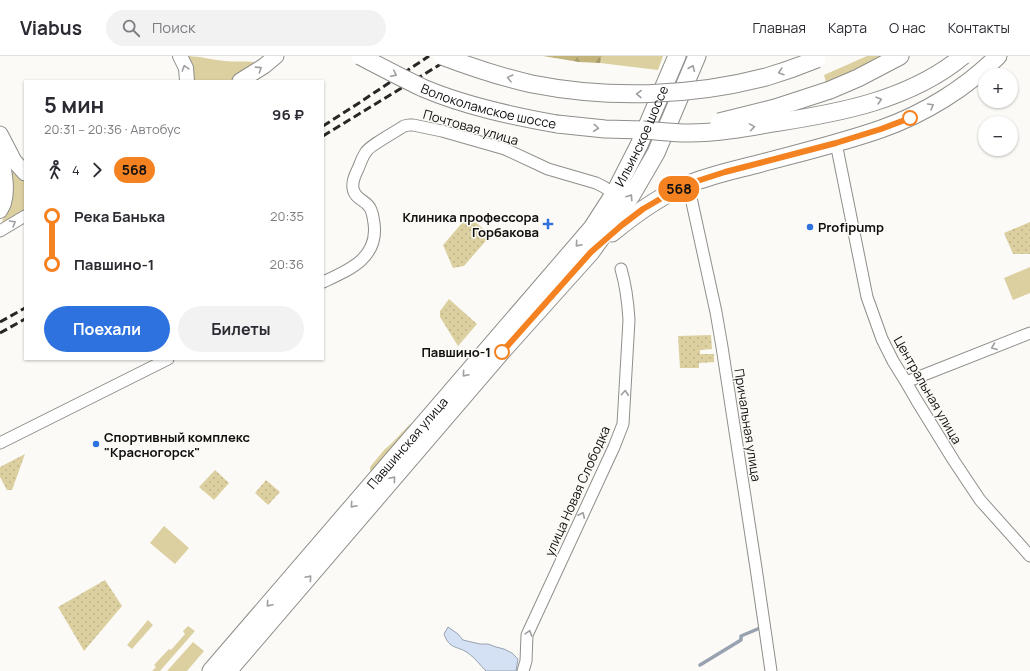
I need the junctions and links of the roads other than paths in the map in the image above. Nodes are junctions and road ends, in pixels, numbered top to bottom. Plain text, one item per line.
1 (180, 56) edge
2 (276, 56) edge
3 (360, 56) edge
4 (442, 56) edge
5 (677, 56) edge
6 (697, 56) edge
7 (900, 56) edge
8 (963, 56) edge
9 (998, 56) edge
10 (821, 58) edge
11 (187, 80) edge
12 (242, 80) edge
13 (643, 130) junction
14 (0, 134) edge
15 (836, 143) junction
16 (0, 149) edge
17 (24, 172) edge
18 (688, 184) junction
19 (614, 194) junction
20 (0, 211) edge
21 (602, 213) joint
22 (24, 217) edge
23 (0, 230) edge
24 (591, 252) junction
25 (621, 269) dead end
26 (324, 282) edge
27 (1030, 333) edge
28 (166, 360) edge
29 (906, 382) junction
30 (0, 443) edge
31 (1030, 556) edge
32 (211, 671) edge
33 (228, 671) edge
34 (523, 671) edge
35 (771, 671) edge

11 -> 1 street
12 -> 2 main road
3 -> 13 main road, Волоколамское шоссе, bridge
10 -> 4 main road, bridge
5 - 19 main road, Ильинское шоссе
24 -> 6 main road
7 - 13 main road, Волоколамское шоссе, bridge
13 -> 8 main road, bridge
15 -> 9 main road
14 - 17 main road
15 - 18 main road
15 - 29 street, Центральная улица
16 - 20 street
18 - 24 main road
18 - 35 street, Причальная улица
19 - 21 main road, Ильинское шоссе
19 - 26 street, Почтовая улица
21 -> 32 main road, Павшинская улица
23 -> 22 street
33 -> 24 main road, Павшинская улица
34 -> 25 street, улица Новая Слободка
27 -> 29 street
28 - 30 street
29 - 31 street, Центральная улица

